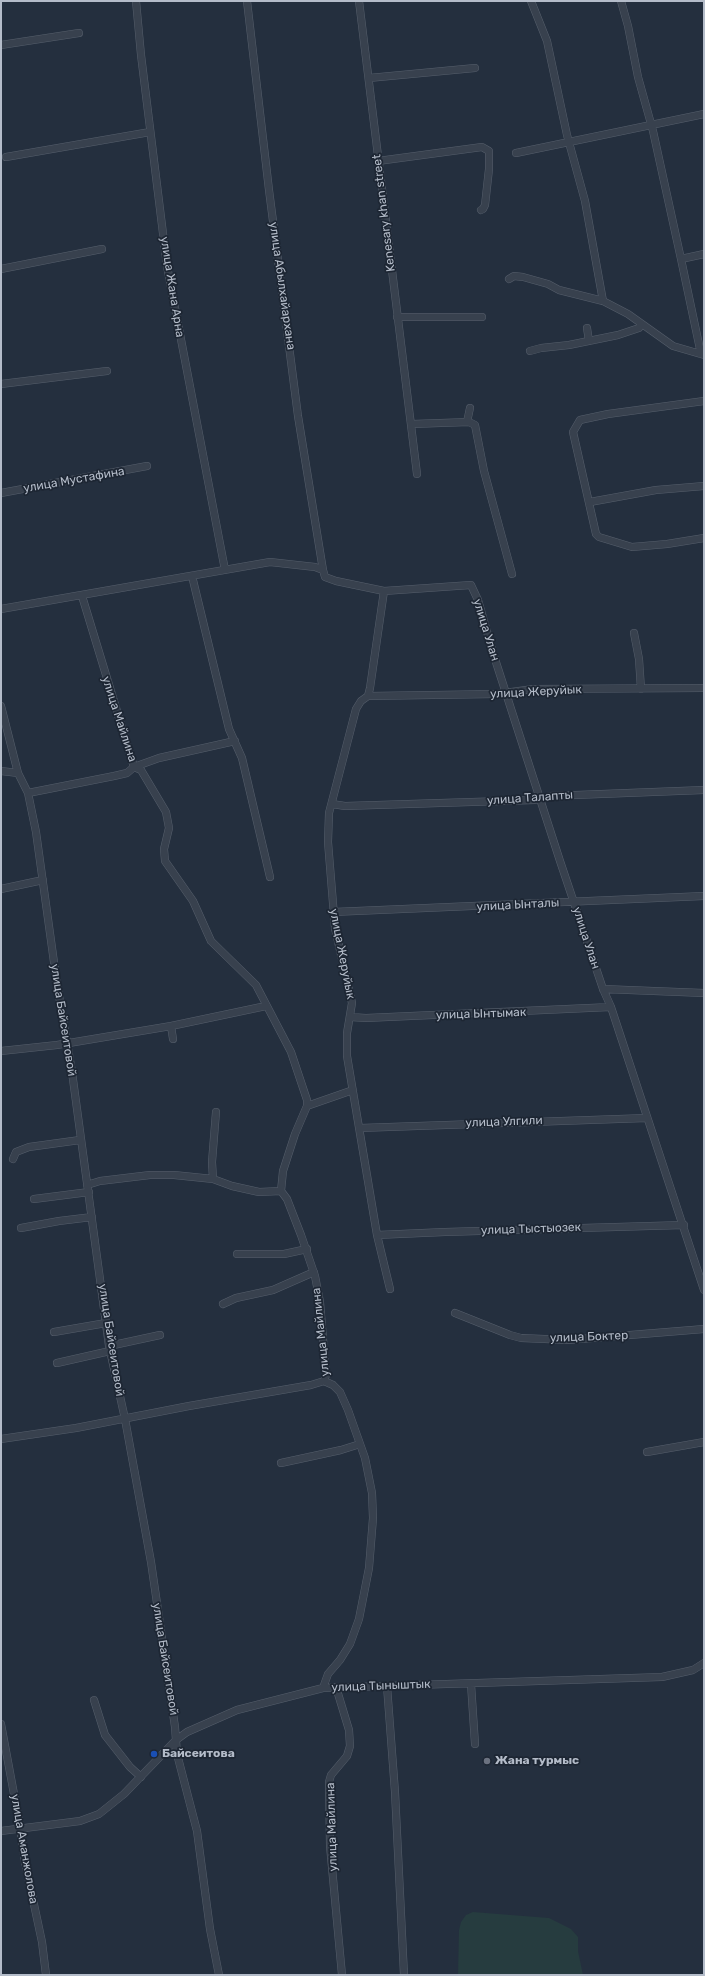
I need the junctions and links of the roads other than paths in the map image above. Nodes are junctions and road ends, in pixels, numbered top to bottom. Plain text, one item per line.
1 (136, 1) edge
2 (247, 1) edge
3 (359, 1) edge
4 (531, 1) edge
5 (621, 1) edge
6 (79, 33) dead end
7 (1, 45) edge
8 (475, 68) dead end
9 (369, 78) junction
10 (704, 114) edge
11 (650, 125) junction
12 (150, 132) junction
13 (569, 141) junction
14 (516, 153) dead end
15 (6, 157) dead end
16 (378, 162) junction
17 (480, 210) dead end
18 (102, 249) dead end
19 (704, 254) edge
20 (681, 259) junction
21 (1, 269) edge
22 (508, 279) dead end
23 (603, 301) junction
24 (397, 317) junction
25 (482, 317) dead end
26 (641, 325) junction
27 (587, 328) dead end
28 (589, 340) junction
29 (530, 352) dead end
30 (703, 354) edge
31 (108, 370) dead end
32 (1, 384) edge
33 (704, 401) edge
34 (470, 408) dead end
35 (467, 422) junction
36 (412, 424) junction
37 (147, 466) dead end
38 (417, 474) dead end
39 (704, 486) edge
40 (1, 493) edge
41 (590, 502) junction
42 (704, 538) edge
43 (225, 570) junction
44 (323, 570) junction
45 (512, 574) dead end
46 (192, 576) junction
47 (384, 591) junction
48 (82, 596) junction
49 (1, 609) edge
50 (634, 633) dead end
51 (704, 688) edge
52 (641, 689) junction
53 (506, 692) junction
54 (368, 696) junction
55 (1, 706) edge
56 (235, 742) junction
57 (134, 767) junction
58 (1, 771) edge
59 (18, 773) junction
60 (704, 790) edge
61 (28, 793) junction
62 (541, 797) junction
63 (332, 804) junction
64 (270, 877) dead end
65 (43, 880) junction
66 (1, 889) edge
67 (704, 896) edge
68 (575, 903) junction
69 (333, 912) junction
70 (603, 988) junction
71 (704, 993) edge
72 (266, 1006) junction
73 (611, 1007) junction
74 (350, 1017) junction
75 (171, 1026) junction
76 (173, 1039) dead end
77 (67, 1042) junction
78 (1, 1051) edge
79 (353, 1090) junction
80 (307, 1106) junction
81 (216, 1112) dead end
82 (647, 1118) junction
83 (360, 1128) junction
84 (80, 1140) junction
85 (13, 1159) dead end
86 (213, 1179) junction
87 (88, 1188) junction
88 (281, 1191) junction
89 (34, 1199) dead end
90 (92, 1218) junction
91 (684, 1225) junction
92 (21, 1228) dead end
93 (377, 1235) junction
94 (306, 1249) junction
95 (237, 1254) dead end
96 (314, 1272) junction
97 (390, 1289) dead end
98 (704, 1290) edge
99 (223, 1304) dead end
100 (455, 1313) dead end
101 (106, 1323) junction
102 (704, 1329) edge
103 (54, 1332) dead end
104 (160, 1335) dead end
105 (110, 1348) junction
106 (57, 1363) dead end
107 (324, 1381) junction
108 (125, 1419) junction
109 (1, 1439) edge
110 (704, 1442) edge
111 (360, 1444) junction
112 (647, 1452) dead end
113 (281, 1463) dead end
114 (704, 1664) edge
115 (471, 1684) junction
116 (387, 1686) junction
117 (336, 1687) junction
118 (323, 1688) junction
119 (94, 1700) dead end
120 (1, 1724) edge
121 (176, 1740) junction
122 (475, 1744) dead end
123 (141, 1777) junction
124 (19, 1829) junction
125 (1, 1831) edge
126 (46, 1975) edge
127 (219, 1975) edge
128 (342, 1975) edge
129 (404, 1975) edge

1 - 12 street, улица Жана Арна
2 - 44 street, улица Абылхайархана
3 - 9 street, Kenesary khan street
4 - 13 street
5 - 11 street
6 - 7 street
8 - 9 street
9 - 16 street, Kenesary khan street
10 - 11 street
11 - 13 street
11 - 20 street
12 - 15 street
12 - 43 street, улица Жана Арна
13 - 14 street
13 - 23 street
16 - 17 street
16 - 24 street, Kenesary khan street
18 - 21 street
19 - 20 street
20 - 30 street
22 - 23 street
23 - 26 street
24 - 25 street
24 - 36 street, Kenesary khan street
26 - 28 street
26 - 30 street
27 - 28 street
28 - 29 street
31 - 32 street
33 - 41 street
34 - 35 street
35 - 36 street
35 - 45 street
36 - 38 street, Kenesary khan street
37 - 40 street, улица Мустафина
39 - 41 street
41 - 42 street
43 - 44 street
43 - 46 street
44 - 47 street
46 - 48 street
46 - 56 street
47 - 53 street, улица Улан
47 - 54 street, улица Жеруйык
48 - 49 street
48 - 57 street, улица Майлина
50 - 52 street
51 - 52 street, улица Жеруйык
52 - 53 street, улица Жеруйык
53 - 54 street, улица Жеруйык
53 - 62 street, улица Улан
54 - 63 street, улица Жеруйык
55 - 59 street, улица Байсеитовой
56 - 57 street
56 - 64 street
57 - 61 street
57 - 72 street, улица Майлина
58 - 59 street
59 - 61 street, улица Байсеитовой
60 - 62 street, улица Талапты
61 - 65 street, улица Байсеитовой
62 - 63 street, улица Талапты
62 - 68 street, улица Улан
63 - 69 street, улица Жеруйык
65 - 66 street
65 - 77 street, улица Байсеитовой
67 - 68 street, улица Ынталы
68 - 69 street, улица Ынталы
68 - 70 street, улица Улан
69 - 74 street, улица Жеруйык
70 - 71 street
70 - 73 street, улица Улан
72 - 75 street
72 - 80 street, улица Майлина
73 - 74 street, улица Ынтымак
73 - 82 street, улица Улан
74 - 79 street, улица Жеруйык
75 - 76 street
75 - 77 street
77 - 78 street
77 - 84 street, улица Байсеитовой
79 - 80 street
79 - 83 street, улица Жеруйык
80 - 88 street
81 - 86 street
82 - 83 street, улица Улгили
82 - 91 street, улица Улан
83 - 93 street, улица Жеруйык
84 - 85 street
84 - 87 street, улица Байсеитовой
86 - 87 street
86 - 88 street
87 - 89 street
87 - 90 street, улица Байсеитовой
88 - 94 street, улица Майлина
90 - 92 street
90 - 101 street, улица Байсеитовой
91 - 93 street, улица Тыстыозек
91 - 98 street, улица Улан
93 - 97 street, улица Жеруйык
94 - 95 street
94 - 96 street, улица Майлина
96 - 99 street
96 - 107 street, улица Майлина
100 - 102 street, улица Боктер
101 - 103 street
101 - 105 street, улица Байсеитовой
104 - 105 street
105 - 106 street
105 - 108 street, улица Байсеитовой
107 - 108 street
107 - 111 street, улица Майлина
108 - 109 street
108 - 121 street, улица Байсеитовой
110 - 112 street
111 - 113 street
111 - 118 street, улица Майлина
114 - 115 street, улица Тыныштык
115 - 116 street, улица Тыныштык
115 - 122 street
116 - 117 street, улица Тыныштык
116 - 129 street
117 - 118 street, улица Тыныштык
117 - 128 street, улица Майлина
118 - 121 street, улица Тыныштык
119 - 123 street
120 - 124 street, улица Аманжолова
121 - 123 street, улица Тыныштык
121 - 127 street, улица Байсеитовой
123 - 124 street, улица Тыныштык
124 - 125 street, улица Тыныштык
124 - 126 street, улица Аманжолова

